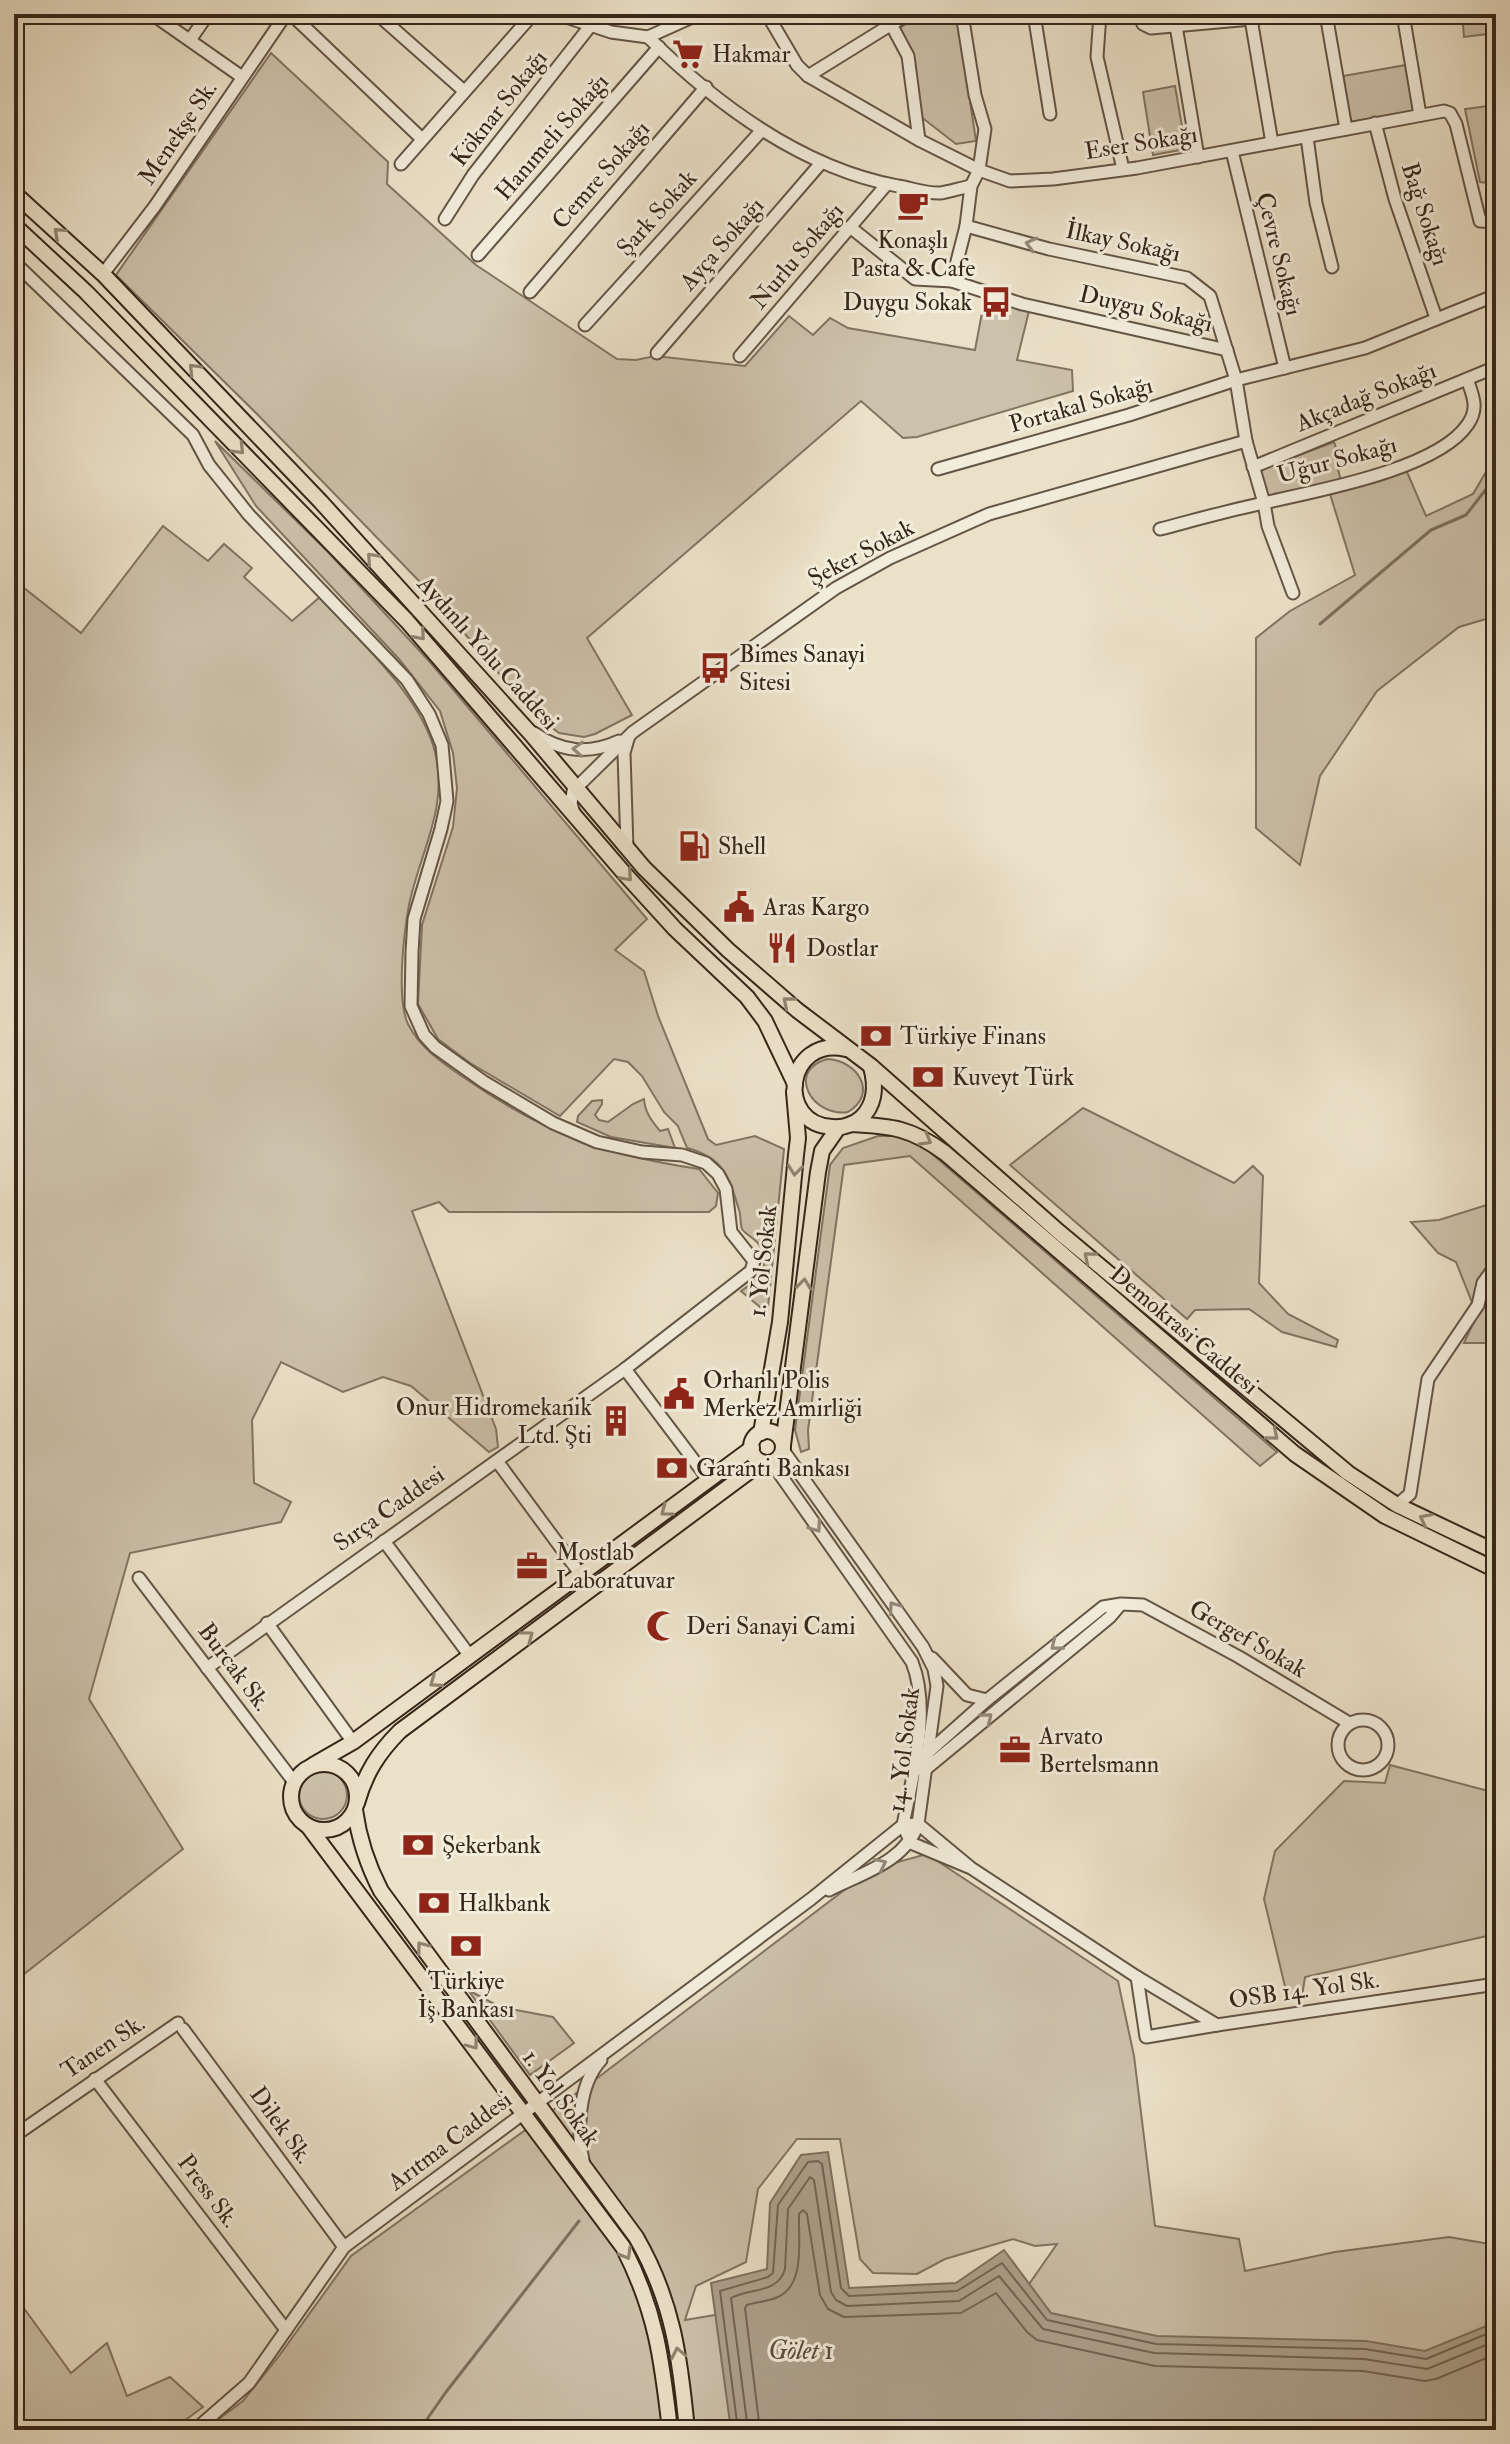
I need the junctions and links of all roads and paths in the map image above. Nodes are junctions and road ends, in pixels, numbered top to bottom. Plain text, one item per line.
1 (152, 14) edge
2 (208, 14) edge
3 (288, 14) edge
4 (377, 14) edge
5 (533, 14) edge
6 (557, 14) edge
7 (699, 14) edge
8 (767, 14) edge
9 (881, 14) edge
10 (908, 14) edge
11 (962, 14) edge
12 (1034, 14) edge
13 (1100, 14) edge
14 (1138, 14) edge
15 (1269, 14) edge
16 (1326, 14) edge
17 (1403, 14) edge
18 (1251, 19) junction
19 (591, 25) junction
20 (892, 26) junction
21 (1176, 26) junction
22 (648, 37) junction
23 (190, 40) junction
24 (659, 47) junction
25 (808, 76) junction
26 (242, 77) junction
27 (706, 87) junction
28 (464, 91) junction
29 (1050, 114) dead end
30 (1420, 115) junction
31 (1375, 123) junction
32 (1346, 129) junction
33 (762, 130) junction
34 (1307, 137) junction
35 (422, 139) junction
36 (919, 140) junction
37 (1272, 143) junction
38 (1232, 151) junction
39 (1198, 157) junction
40 (821, 163) junction
41 (401, 164) dead end
42 (1123, 169) junction
43 (979, 170) junction
44 (887, 184) junction
45 (971, 186) junction
46 (14, 193) edge
47 (445, 219) dead end
48 (1496, 222) edge
49 (14, 225) edge
50 (966, 226) junction
51 (850, 227) junction
52 (478, 255) dead end
53 (14, 262) edge
54 (1332, 267) dead end
55 (103, 274) junction
56 (952, 281) junction
57 (86, 292) junction
58 (530, 292) dead end
59 (1496, 295) edge
60 (1436, 318) junction
61 (585, 325) dead end
62 (1227, 350) junction
63 (657, 353) dead end
64 (740, 356) dead end
65 (1496, 367) edge
66 (1285, 368) junction
67 (1467, 379) junction
68 (1236, 380) junction
69 (1246, 441) junction
70 (1253, 467) junction
71 (938, 469) dead end
72 (1264, 503) junction
73 (1160, 529) dead end
74 (1293, 593) dead end
75 (525, 727) junction
76 (633, 732) junction
77 (589, 774) junction
78 (624, 781) junction
79 (576, 788) junction
80 (576, 817) junction
81 (627, 848) junction
82 (850, 1050) junction
83 (871, 1066) junction
84 (794, 1088) junction
85 (844, 1126) junction
86 (1496, 1265) edge
87 (780, 1322) junction
88 (798, 1326) junction
89 (625, 1369) junction
90 (761, 1433) junction
91 (783, 1447) junction
92 (752, 1448) junction
93 (497, 1461) junction
94 (767, 1462) junction
95 (708, 1479) junction
96 (1397, 1505) junction
97 (384, 1541) junction
98 (1496, 1552) edge
99 (1496, 1570) edge
100 (581, 1575) junction
101 (139, 1578) dead end
102 (1121, 1604) junction
103 (267, 1623) junction
104 (923, 1647) junction
105 (470, 1656) junction
106 (207, 1668) junction
107 (987, 1700) junction
108 (1349, 1723) junction
109 (353, 1742) junction
110 (929, 1750) junction
111 (313, 1765) junction
112 (914, 1765) junction
113 (927, 1768) junction
114 (294, 1782) junction
115 (356, 1807) junction
116 (918, 1824) junction
117 (903, 1825) junction
118 (308, 1826) junction
119 (911, 1843) junction
120 (971, 1868) junction
121 (811, 1899) junction
122 (1137, 1977) junction
123 (1496, 1984) edge
124 (1217, 2025) junction
125 (180, 2026) joint
126 (615, 2045) junction
127 (95, 2079) junction
128 (537, 2102) junction
129 (525, 2113) junction
130 (14, 2136) edge
131 (585, 2170) junction
132 (344, 2247) junction
133 (286, 2330) junction
134 (195, 2430) edge
135 (670, 2430) edge
136 (687, 2430) edge

1 - 23 street
2 - 23 street
3 - 26 street, Menekşe Sk.
3 - 35 street
4 - 28 street
5 - 28 street
6 - 19 street
7 - 22 street
8 - 25 street, Eser Sokağı
9 - 20 street
10 - 20 street
11 - 43 street
12 - 29 street
13 - 42 street
14 - 21 street
15 - 18 street
16 - 32 street
17 - 30 street
18 - 21 street
18 - 37 street
19 - 22 street
19 - 47 street, Köknar Sokağı
20 - 25 street
20 - 36 street
21 - 39 street
22 - 24 street
23 - 26 street
24 - 27 street
24 - 52 street, Hanımeli Sokağı
25 - 36 street, Eser Sokağı
26 - 55 street, Menekşe Sk.
27 - 33 street
27 - 58 street, Cemre Sokağı
28 - 35 street
30 - 31 street, Eser Sokağı
30 - 48 street, Eser Sokağı
31 - 32 street, Eser Sokağı
31 - 60 street, Bağ Sokağı
32 - 34 street, Eser Sokağı
33 - 40 street
33 - 61 street, Şark Sokak
34 - 37 street, Eser Sokağı
34 - 54 street
35 - 41 street
36 - 43 street, Eser Sokağı
37 - 38 street, Eser Sokağı
38 - 39 street, Eser Sokağı
38 - 66 street, Çevre Sokağı
39 - 42 street, Eser Sokağı
40 - 44 street
40 - 63 street, Ayça Sokağı
42 - 43 street, Eser Sokağı
43 - 45 street
44 - 45 street
44 - 51 street, Nurlu Sokağı
45 - 50 street
55 -> 46 main road, Aydınlı Yolu Caddesi
49 - 57 main road, Aydınlı Yolu Caddesi
50 - 56 street
62 -> 50 street, İlkay Sokağı
51 - 56 street, Duygu Sokağı
51 - 64 street, Nurlu Sokağı
53 - 89 street, Sırça Caddesi
55 - 57 main road
75 -> 55 main road, Aydınlı Yolu Caddesi
56 - 62 street, Duygu Sokağı
57 -> 80 main road, Aydınlı Yolu Caddesi
59 - 60 street, Portakal Sokağı
60 - 66 street, Portakal Sokağı
62 - 68 street, Duygu Sokağı
65 - 67 street, Akçadağ Sokağı
66 - 68 street, Portakal Sokağı
67 - 70 street, Akçadağ Sokağı
67 - 72 street, Uğur Sokağı
68 - 69 street, Duygu Sokağı
68 - 71 street, Portakal Sokağı
69 - 70 street, Duygu Sokağı
69 - 76 street, Şeker Sokak
70 - 72 street, Duygu Sokağı
72 - 73 street, Uğur Sokağı
72 - 74 street, Duygu Sokağı
76 -> 75 street
75 - 79 main road, Aydınlı Yolu Caddesi
76 - 77 street, Şeker Sokak
76 - 78 street
77 - 78 street
77 - 79 street, Şeker Sokak
78 - 81 street
79 - 80 street
79 - 81 main road, Aydınlı Yolu Caddesi
80 -> 84 main road, Aydınlı Yolu Caddesi
82 -> 81 main road, Aydınlı Yolu Caddesi
82 - 83 main road
82 - 84 main road
83 - 85 main road
96 -> 83 main road, Demokrasi Caddesi
84 - 85 main road
84 -> 87 main road, 1. Yol Sokak
88 -> 85 main road, 1. Yol Sokak
85 -> 99 main road, Demokrasi Caddesi
86 - 96 street
87 - 88 main road
87 - 90 main road, 1. Yol Sokak
88 - 91 main road, 1. Yol Sokak
89 - 93 street, Sırça Caddesi
89 - 95 street
90 - 91 main road
90 - 92 main road, 1. Yol Sokak
91 - 94 main road
104 -> 91 street, 14. Yol Sokak
92 - 94 main road
92 - 95 main road, 1. Yol Sokak
93 - 97 street, Sırça Caddesi
93 - 100 street
94 -> 112 street, 14. Yol Sokak
115 -> 94 main road
95 -> 100 main road, 1. Yol Sokak
98 -> 96 main road, Demokrasi Caddesi
97 - 103 street, Sırça Caddesi
97 - 105 street
100 - 105 main road, 1. Yol Sokak
101 - 106 street, Burcak Sk.
102 -> 107 street
102 - 108 street, Gergef Sokak
113 -> 102 street
103 - 106 street, Sırça Caddesi
103 - 109 street
104 - 107 street
104 - 110 street, 14. Yol Sokak
105 -> 109 main road, 1. Yol Sokak
106 - 114 street, Burcak Sk.
107 - 110 street
108 - 108 street
109 - 111 main road, 1. Yol Sokak
110 - 112 street
110 - 113 street, 14. Yol Sokak
111 - 114 main road, 1. Yol Sokak
111 - 115 main road, 1. Yol Sokak
112 - 113 street
112 - 117 street, 14. Yol Sokak
113 - 116 street, 14. Yol Sokak
114 - 118 main road, 1. Yol Sokak
115 - 118 main road
128 -> 115 main road, 1. Yol Sokak
116 - 117 street
116 - 119 street, 14. Yol Sokak
116 - 120 street
117 - 119 street
117 - 121 street, 14. Yol Sokak
118 -> 129 main road, 1. Yol Sokak
119 - 120 street
121 -> 119 street, 14. Yol Sokak
120 - 122 street, OSB 14. Yol Sk.
121 - 126 street, Arıtma Caddesi
122 - 124 street, OSB 14. Yol Sk.
122 - 124 street
123 - 124 street, OSB 14. Yol Sk.
125 - 127 street, Tanen Sk.
125 - 132 street, Dilek Sk.
126 - 128 street, Arıtma Caddesi
126 - 131 street
127 - 130 street, Tanen Sk.
127 - 133 street, Press Sk.
128 - 129 street, Arıtma Caddesi
128 - 131 main road, 1. Yol Sokak
129 - 132 street, Arıtma Caddesi
129 -> 135 main road, 1. Yol Sokak
136 -> 131 main road, 1. Yol Sokak
132 - 133 street, Arıtma Caddesi
133 - 134 street, Arıtma Caddesi

